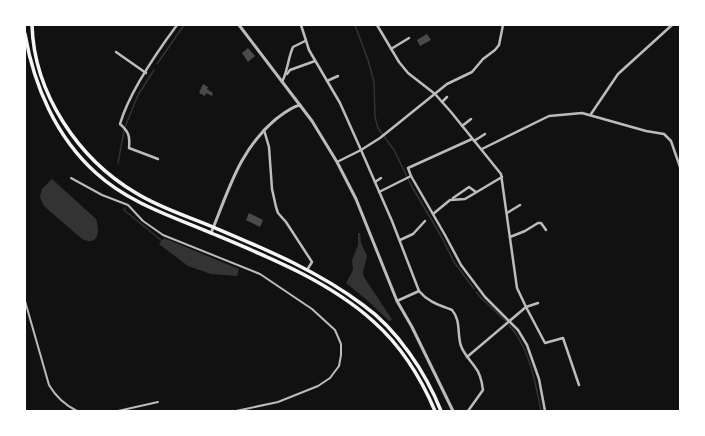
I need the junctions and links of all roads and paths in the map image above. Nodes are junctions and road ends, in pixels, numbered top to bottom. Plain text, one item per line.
1 (32, 25) edge
2 (171, 25) edge
3 (239, 25) edge
4 (301, 25) edge
5 (377, 25) edge
6 (503, 25) edge
7 (672, 25) edge
8 (176, 26) edge
9 (25, 34) edge
10 (408, 38) dead end
11 (305, 41) junction
12 (391, 49) junction
13 (116, 52) dead end
14 (315, 61) junction
15 (146, 72) junction
16 (286, 74) junction
17 (338, 76) dead end
18 (327, 81) junction
19 (282, 82) junction
20 (434, 94) junction
21 (447, 97) dead end
22 (442, 102) junction
23 (300, 104) junction
24 (591, 114) junction
25 (471, 119) dead end
26 (462, 126) junction
27 (264, 130) junction
28 (485, 134) dead end
29 (473, 140) junction
30 (482, 149) junction
31 (361, 150) junction
32 (158, 159) dead end
33 (337, 162) junction
34 (680, 167) edge
35 (411, 176) junction
36 (502, 177) junction
37 (71, 178) dead end
38 (382, 178) dead end
39 (375, 182) junction
40 (380, 192) junction
41 (476, 192) junction
42 (452, 199) junction
43 (520, 205) dead end
44 (507, 213) junction
45 (433, 214) junction
46 (425, 221) dead end
47 (213, 227) junction
48 (546, 230) dead end
49 (211, 233) junction
50 (510, 237) junction
51 (400, 240) junction
52 (307, 270) junction
53 (419, 291) junction
54 (25, 301) edge
55 (397, 301) junction
56 (538, 304) dead end
57 (526, 307) junction
58 (510, 321) junction
59 (467, 357) junction
60 (579, 385) dead end
61 (158, 402) dead end
62 (77, 411) edge
63 (118, 411) edge
64 (236, 411) edge
65 (435, 411) edge
66 (441, 411) edge
67 (453, 411) edge
68 (468, 411) edge
69 (545, 411) edge

1 - 47 main road
2 - 8 street
3 - 19 street
4 - 11 street
5 - 12 street
6 - 20 street
7 - 24 street
8 - 15 street
9 - 49 main road
10 - 12 street
11 - 14 street
11 - 16 street
12 - 20 street
13 - 15 street
14 - 16 street
14 - 18 street
15 - 32 street
16 - 19 street
17 - 18 street
18 - 31 street
19 - 23 street
20 - 22 street
20 - 31 street
21 - 22 street
22 - 26 street
23 - 27 street
23 - 33 street
24 - 30 street
24 - 34 street
25 - 26 street
26 - 29 street
27 - 47 street
27 - 52 street
28 - 29 street
29 - 30 street
29 - 35 street
30 - 36 street
31 - 33 street
31 - 39 street
33 - 55 street
35 - 40 street
35 - 45 street
36 - 41 street
36 - 44 street
37 - 64 street
38 - 39 street
39 - 40 street
40 - 51 street
41 - 42 street
41 - 42 street
42 - 45 street
43 - 44 street
44 - 50 street
45 - 58 street
46 - 51 street
47 - 49 street
47 - 52 main road
48 - 50 street
49 - 65 main road
50 - 57 street
51 - 53 street
52 - 66 main road
53 - 55 street
53 - 59 street
54 - 62 street
55 - 67 street
56 - 57 street
57 - 58 street
57 - 60 street
58 - 59 street
58 - 69 street
59 - 68 street
61 - 63 street

